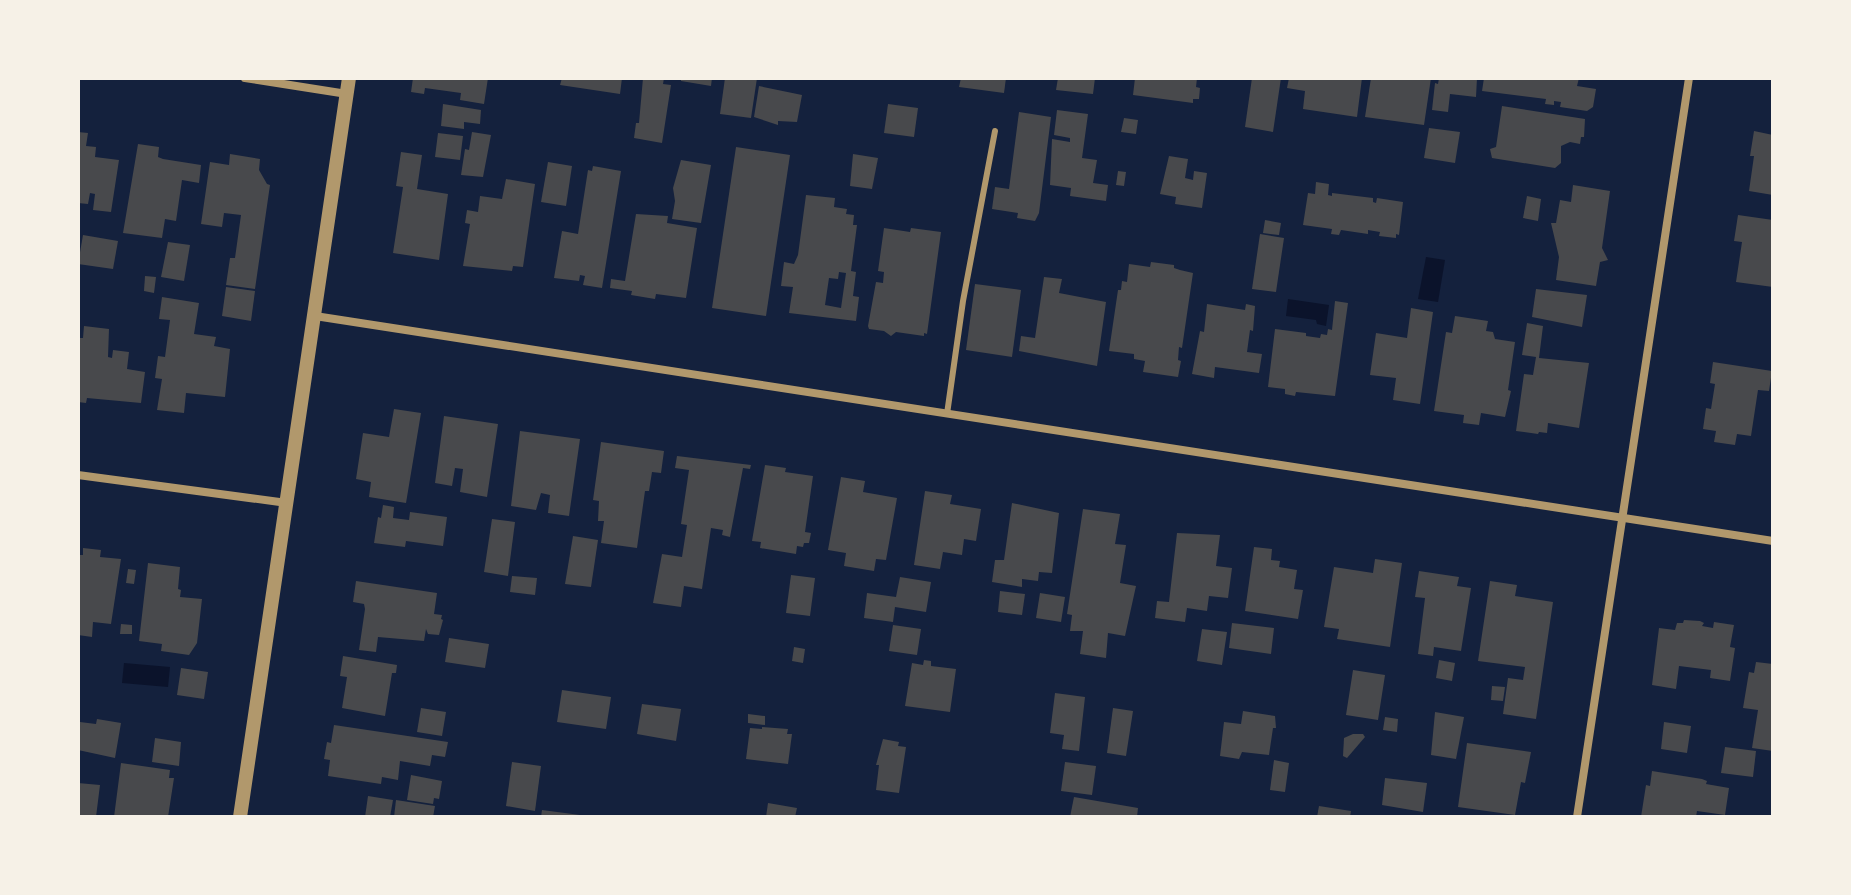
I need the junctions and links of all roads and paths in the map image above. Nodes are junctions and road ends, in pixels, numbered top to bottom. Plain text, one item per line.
1 (245, 78) edge
2 (349, 78) edge
3 (1689, 78) edge
4 (347, 94) junction
5 (995, 131) dead end
6 (315, 316) junction
7 (947, 414) junction
8 (78, 475) edge
9 (287, 503) junction
10 (1622, 518) junction
11 (1773, 541) edge
12 (240, 817) edge
13 (1577, 817) edge

1 - 4 street
2 - 4 street
3 - 10 street
4 - 6 street
5 - 7 lane
6 - 7 street
6 - 9 street
7 - 10 street
8 - 9 street
9 - 12 street
10 - 11 street
10 - 13 street

